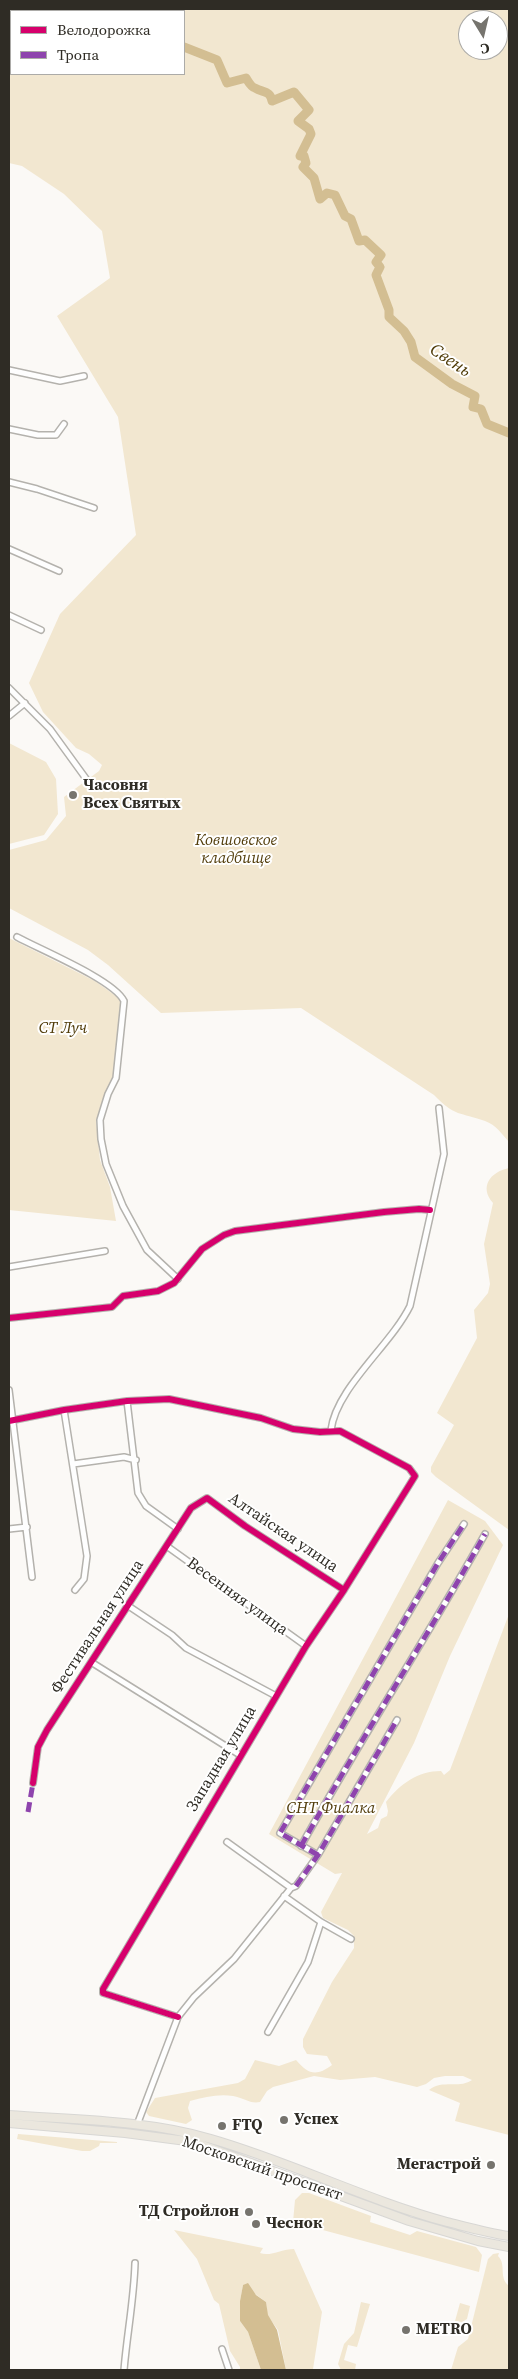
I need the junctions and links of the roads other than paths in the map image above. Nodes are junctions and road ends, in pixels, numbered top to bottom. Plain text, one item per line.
1 (9, 370) edge
2 (84, 376) dead end
3 (64, 424) dead end
4 (9, 429) edge
5 (9, 482) edge
6 (94, 508) dead end
7 (9, 549) edge
8 (60, 571) dead end
9 (9, 615) edge
10 (42, 630) dead end
11 (9, 688) edge
12 (25, 703) junction
13 (9, 716) edge
14 (86, 780) dead end
15 (18, 937) dead end
16 (439, 1108) dead end
17 (430, 1210) junction
18 (105, 1251) dead end
19 (9, 1267) edge
20 (178, 1279) junction
21 (9, 1318) edge
22 (9, 1390) edge
23 (126, 1401) junction
24 (64, 1410) junction
25 (10, 1421) edge
26 (331, 1430) junction
27 (136, 1460) junction
28 (73, 1464) junction
29 (207, 1498) joint
30 (464, 1524) dead end
31 (27, 1527) junction
32 (9, 1528) edge
33 (178, 1529) junction
34 (485, 1534) dead end
35 (168, 1547) junction
36 (32, 1576) dead end
37 (75, 1590) dead end
38 (344, 1590) junction
39 (127, 1605) junction
40 (306, 1646) junction
41 (91, 1662) junction
42 (276, 1696) junction
43 (397, 1720) dead end
44 (240, 1755) junction
45 (33, 1783) dead end
46 (226, 1842) dead end
47 (301, 1846) junction
48 (318, 1855) junction
49 (294, 1887) junction
50 (284, 1896) junction
51 (322, 1922) junction
52 (351, 1939) dead end
53 (178, 2017) junction
54 (268, 2032) dead end
55 (9, 2115) edge
56 (9, 2123) edge
57 (137, 2125) junction
58 (298, 2175) junction
59 (509, 2236) edge
60 (509, 2247) edge
61 (135, 2263) dead end
62 (222, 2349) dead end
63 (124, 2370) edge
64 (229, 2370) edge

1 - 2 street
3 - 4 street
5 - 6 street
7 - 8 street
9 - 10 street
11 - 12 street
12 - 13 street
12 - 14 street
15 - 20 street
16 - 17 street
17 - 20 street
17 - 26 street
18 - 19 street
20 - 21 street
22 - 25 street
23 - 24 street
23 - 26 street
23 - 27 street
24 - 25 street
24 - 28 street
25 - 31 street
26 - 38 street, Западная улица
27 - 28 street
27 - 33 street
28 - 37 street
29 - 33 street, Фестивальная улица
29 - 38 street, Алтайская улица
30 - 47 street
31 - 32 street
31 - 36 street
33 - 35 street, Фестивальная улица
34 - 47 street
35 - 39 street, Фестивальная улица
35 - 40 street, Весенняя улица
38 - 40 street, Западная улица
39 - 41 street, Фестивальная улица
39 - 42 street
40 - 42 street, Западная улица
41 - 44 street
41 - 45 street, Фестивальная улица
42 - 44 street, Западная улица
43 - 48 street
44 - 53 street, Западная улица
46 - 49 street
47 - 48 street
48 - 49 street
49 - 50 street
50 - 51 street
50 - 53 street
51 - 52 street
51 - 54 street
53 - 57 street
55 - 57 main road, Московский проспект
56 - 58 main road, Московский проспект
57 - 58 main road, Московский проспект
58 - 59 main road, Московский проспект
58 - 60 main road, Московский проспект
61 - 63 street
62 - 64 street

